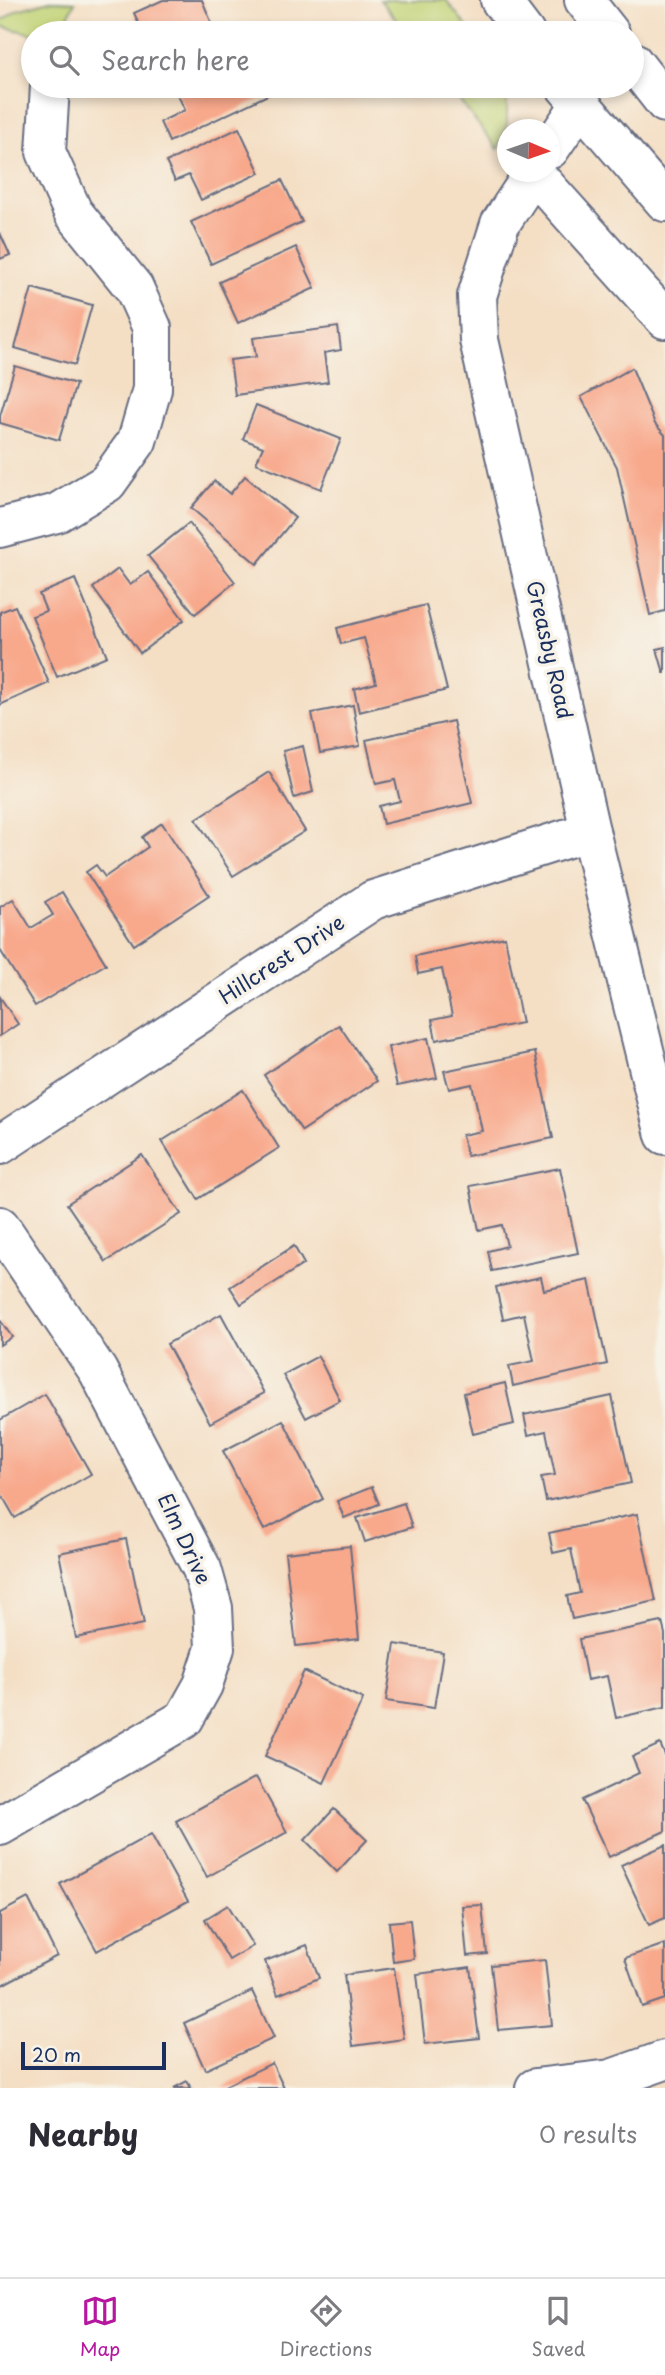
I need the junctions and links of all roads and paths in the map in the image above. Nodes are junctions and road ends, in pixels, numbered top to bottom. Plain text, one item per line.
1 (500, 0) edge
2 (584, 0) edge
3 (516, 21) edge
4 (601, 21) edge
5 (644, 76) edge
6 (49, 98) edge
7 (572, 98) edge
8 (575, 98) edge
9 (665, 103) edge
10 (560, 126) edge
11 (527, 182) edge
12 (543, 182) edge
13 (665, 202) edge
14 (665, 319) edge
15 (0, 528) edge
16 (590, 831) junction
17 (665, 1135) edge
18 (0, 1145) edge
19 (0, 1226) edge
20 (0, 1826) edge
21 (665, 2060) edge
22 (535, 2088) edge

1 - 3 street
2 - 4 street
5 - 9 street
6 - 15 street
7 - 10 street
8 - 13 street
11 - 16 street, Greasby Road
12 - 14 street
16 - 17 street, Greasby Road
16 - 18 street, Hillcrest Drive
19 - 20 street, Elm Drive
21 - 22 street

